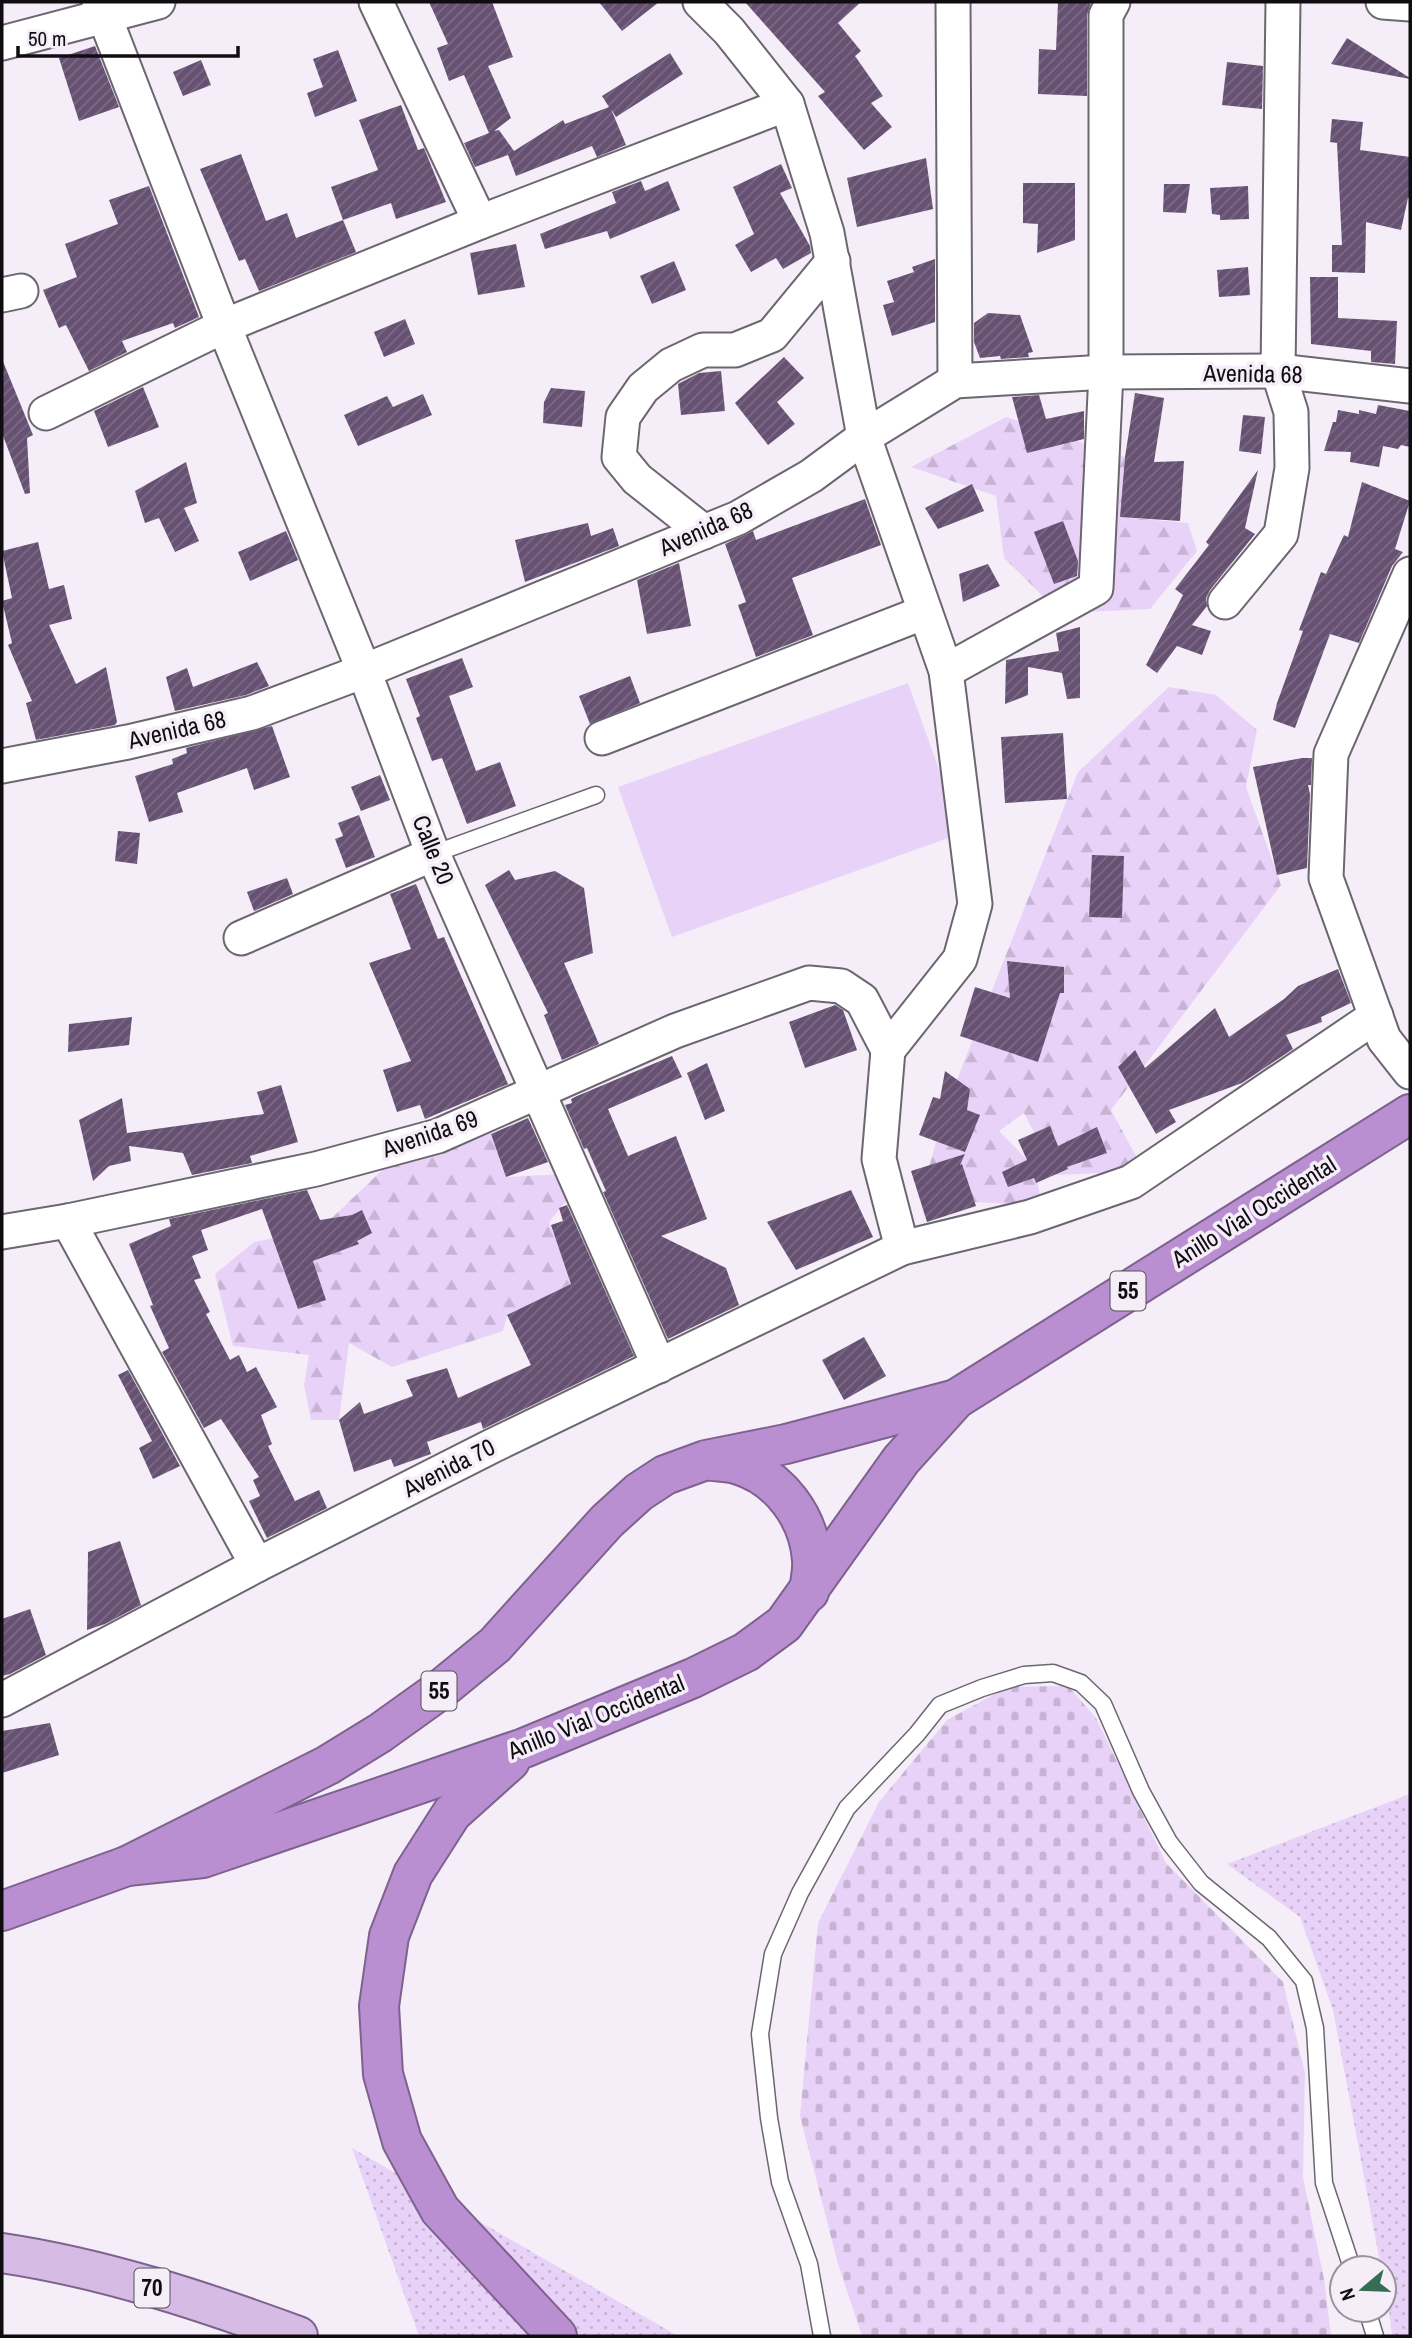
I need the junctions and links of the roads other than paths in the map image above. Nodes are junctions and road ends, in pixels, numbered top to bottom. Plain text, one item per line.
1 (158, 2) edge
2 (376, 2) edge
3 (700, 2) edge
4 (953, 2) edge
5 (1113, 2) edge
6 (1283, 2) edge
7 (1382, 2) edge
8 (1410, 4) edge
9 (102, 9) edge
10 (2, 43) edge
11 (787, 104) junction
12 (480, 222) junction
13 (832, 261) junction
14 (224, 326) junction
15 (1278, 371) junction
16 (1106, 372) junction
17 (955, 381) junction
18 (1410, 386) edge
19 (46, 413) dead end
20 (864, 437) junction
21 (705, 532) junction
22 (1410, 574) edge
23 (1226, 602) dead end
24 (925, 612) junction
25 (364, 671) junction
26 (946, 671) junction
27 (603, 738) dead end
28 (2, 766) edge
29 (596, 795) dead end
30 (433, 854) junction
31 (241, 938) dead end
32 (1390, 1027) edge
33 (888, 1050) junction
34 (1410, 1072) edge
35 (537, 1093) junction
36 (1410, 1114) edge
37 (68, 1221) junction
38 (2, 1231) edge
39 (902, 1248) junction
40 (659, 1366) junction
41 (956, 1399) junction
42 (706, 1460) junction
43 (257, 1565) junction
44 (809, 1592) junction
45 (2, 1700) edge
46 (524, 1748) junction
47 (127, 1866) junction
48 (2, 1911) edge
49 (2, 2253) edge
50 (1347, 2254) edge
51 (298, 2336) edge
52 (557, 2336) edge
53 (822, 2336) edge

1 - 9 street
2 - 12 street
3 - 11 street
4 - 17 street
5 - 16 street
6 - 15 street
7 - 8 street
9 - 10 street
9 - 14 street, Calle 20
11 - 12 street
11 - 13 street
12 - 14 street
13 - 20 street
13 - 21 street
14 - 19 street
14 - 25 street, Calle 20
15 - 16 street, Avenida 68
15 - 18 street, Avenida 68
15 - 23 street
16 - 17 street, Avenida 68
16 - 26 street
17 - 20 street, Avenida 68
20 - 21 street, Avenida 68
20 - 24 street
21 - 25 street, Avenida 68
22 - 32 street
24 - 26 street
24 - 27 street
25 - 28 street, Avenida 68
25 - 30 street, Calle 20
26 - 33 street
29 - 30 lane
30 - 31 street
30 - 35 street, Calle 20
32 - 34 street
32 - 39 street, Avenida 70
33 - 35 street, Avenida 69
33 - 39 street
35 - 37 street, Avenida 69
35 - 40 street, Calle 20
36 - 41 highway, Anillo Vial Occidental / 55
37 - 38 street, Avenida 69
37 - 43 street
39 - 40 street, Avenida 70
40 - 43 street, Avenida 70
41 - 42 highway, Anillo Vial Occidental / 55
41 - 44 highway, Anillo Vial Occidental / 55
42 - 44 highway
42 - 47 highway, Anillo Vial Occidental / 55
43 - 45 street, Avenida 70
44 - 46 highway, Anillo Vial Occidental / 55
46 - 47 highway, Anillo Vial Occidental / 55
46 - 52 highway
47 - 48 highway, Anillo Vial Occidental / 55
49 - 51 main road, 70
50 - 53 lane

